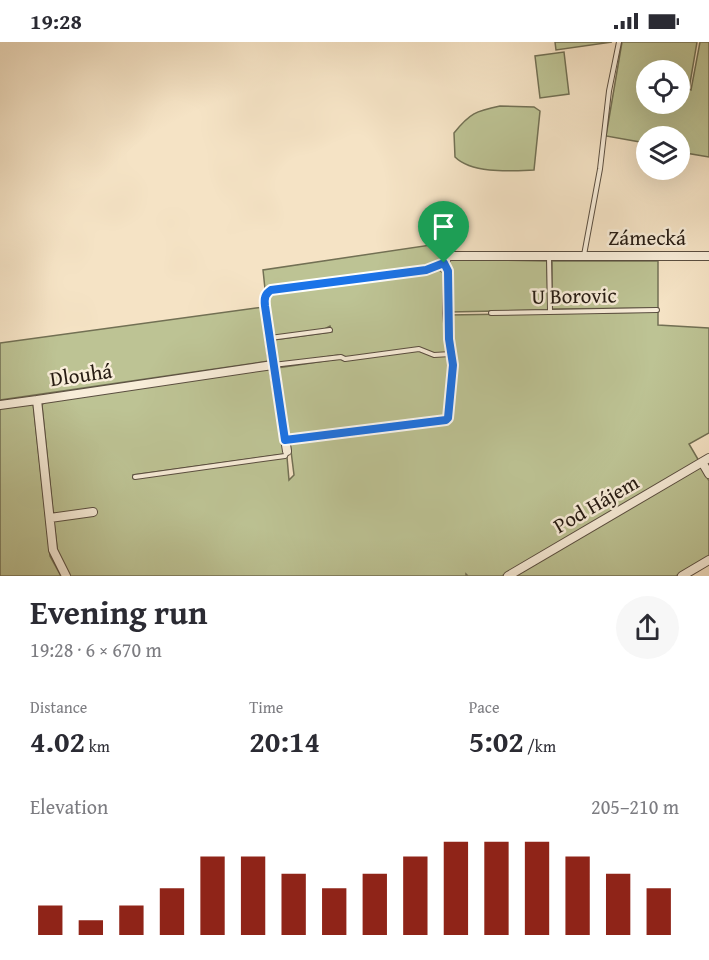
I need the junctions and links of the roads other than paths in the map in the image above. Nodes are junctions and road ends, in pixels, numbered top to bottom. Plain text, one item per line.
1 (619, 42) edge
2 (584, 255) junction
3 (709, 256) edge
4 (549, 257) junction
5 (444, 263) junction
6 (657, 310) dead end
7 (550, 311) junction
8 (491, 313) dead end
9 (330, 330) dead end
10 (270, 338) junction
11 (451, 354) junction
12 (273, 365) junction
13 (37, 400) junction
14 (0, 405) edge
15 (285, 440) junction
16 (287, 451) joint
17 (706, 460) edge
18 (709, 474) edge
19 (135, 477) dead end
20 (93, 512) dead end
21 (50, 518) junction
22 (709, 560) edge
23 (66, 576) edge
24 (509, 576) edge
25 (682, 576) edge

1 - 2 lane
2 - 3 street, Zámecká
2 - 4 street, Zámecká
4 - 5 street, Zámecká
4 - 7 lane
5 - 10 street
5 - 11 street
6 - 7 lane, U Borovic
7 - 8 lane, U Borovic
9 - 10 lane
10 - 12 street
11 - 12 lane
11 - 15 lane
12 - 13 street, Dlouhá
12 - 15 street
13 - 14 street
13 - 21 street, Dlouhá
15 - 16 street
16 - 19 lane
17 - 18 street, Pod Hájem
17 - 24 street, Pod Hájem
20 - 21 street
21 - 23 street, Dlouhá
22 - 25 street

